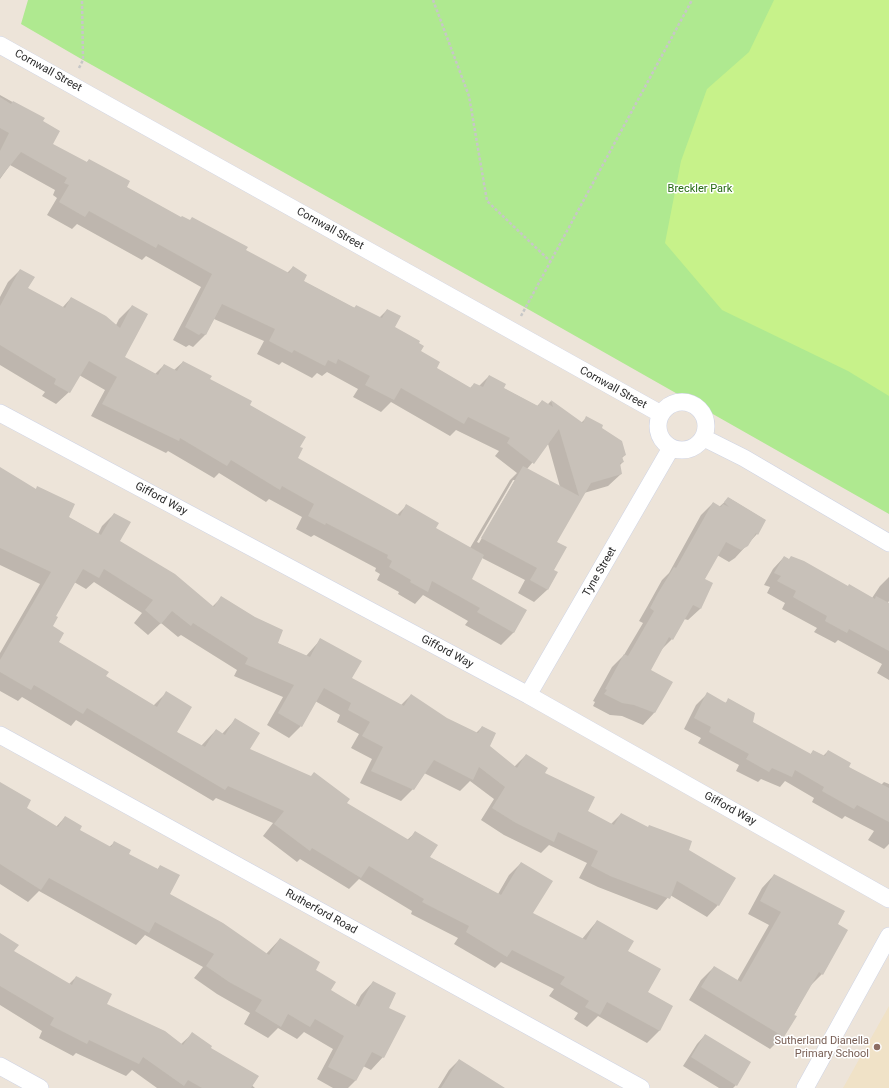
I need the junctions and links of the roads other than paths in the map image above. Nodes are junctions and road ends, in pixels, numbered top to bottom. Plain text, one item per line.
1 (0, 45) edge
2 (0, 413) edge
3 (660, 414) junction
4 (704, 438) junction
5 (671, 448) junction
6 (889, 543) edge
7 (528, 695) junction
8 (0, 735) edge
9 (889, 899) edge
10 (889, 936) edge
11 (0, 1066) edge
12 (40, 1088) edge
13 (641, 1088) edge
14 (804, 1088) edge

1 - 3 street, Cornwall Street
2 - 7 street, Gifford Way
3 - 4 street
3 - 5 street
4 - 5 street
4 - 6 street
5 - 7 street, Tyne Street
7 - 9 street, Gifford Way
8 - 13 street, Rutherford Road
10 - 14 street
11 - 12 street

